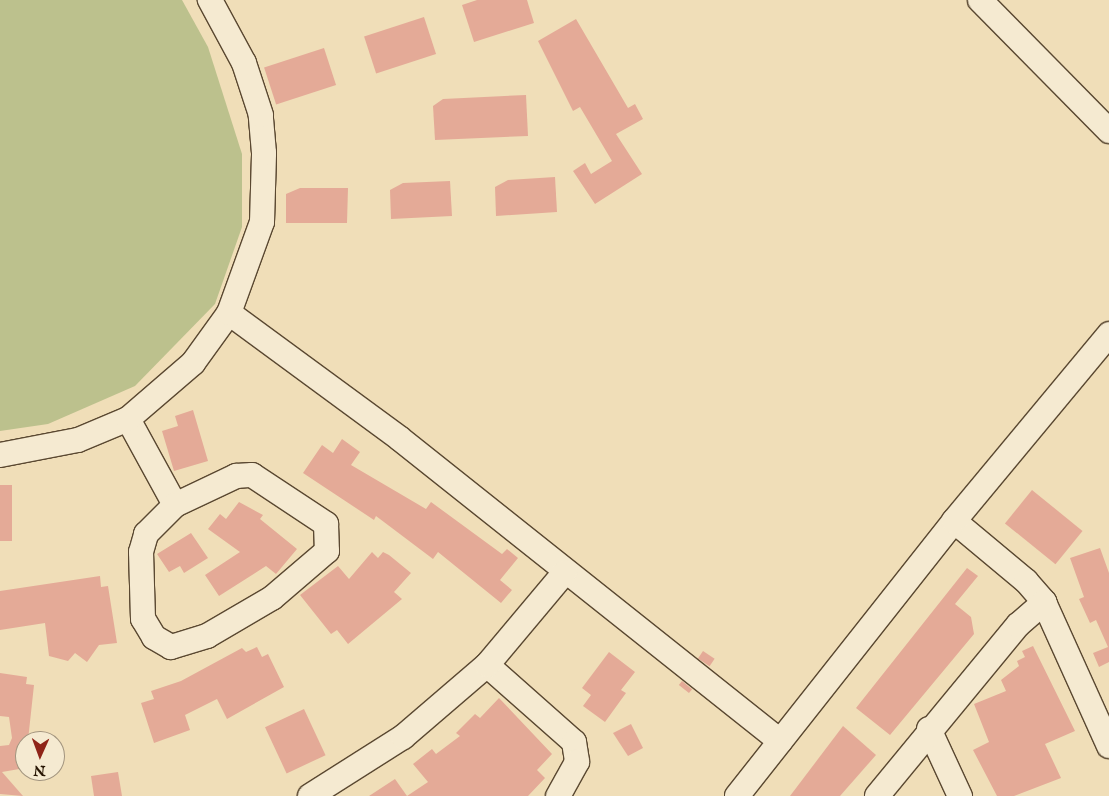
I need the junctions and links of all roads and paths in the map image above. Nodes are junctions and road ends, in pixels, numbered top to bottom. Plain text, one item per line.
1 (210, 0) edge
2 (980, 0) edge
3 (1109, 131) edge
4 (229, 313) junction
5 (1109, 334) edge
6 (128, 420) junction
7 (0, 455) edge
8 (175, 505) junction
9 (954, 521) junction
10 (565, 572) junction
11 (1044, 602) junction
12 (488, 665) junction
13 (930, 729) junction
14 (780, 741) junction
15 (1109, 746) edge
16 (310, 796) edge
17 (558, 796) edge
18 (737, 796) edge
19 (877, 796) edge
20 (960, 796) edge

1 - 4 street
2 - 3 street
4 - 6 street
4 - 10 street
5 - 9 street
6 - 7 street
6 - 8 street
8 - 8 street
9 - 11 street
9 - 14 street
10 - 12 street
10 - 14 street
11 - 13 street
11 - 15 street
12 - 16 street
12 - 17 street
13 - 19 street
13 - 20 street
14 - 18 street

